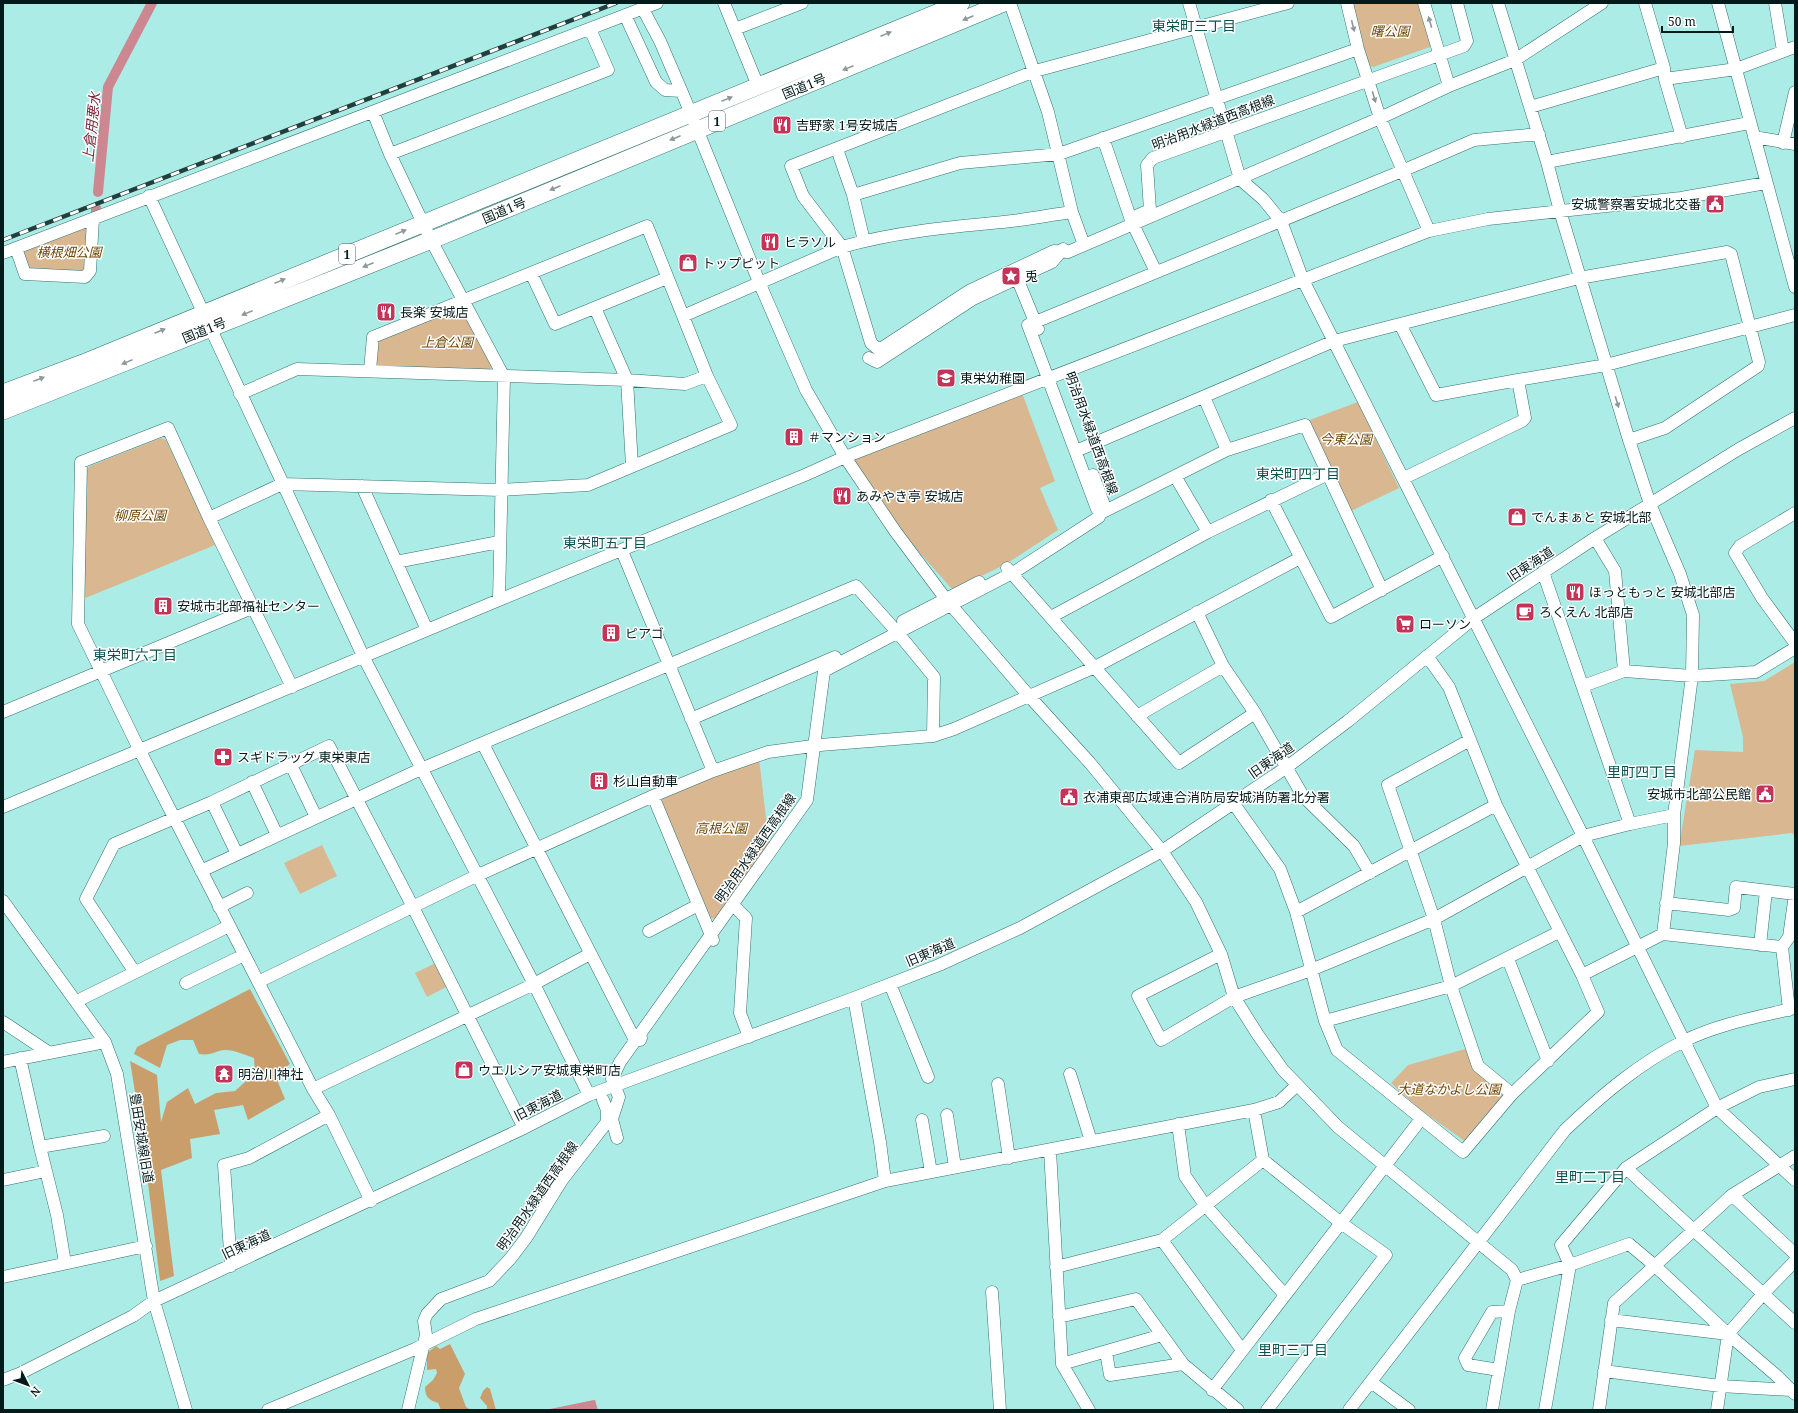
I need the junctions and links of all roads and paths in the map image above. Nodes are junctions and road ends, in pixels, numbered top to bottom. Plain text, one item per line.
1 (657, 3) edge
2 (724, 3) edge
3 (802, 3) edge
4 (961, 3) edge
5 (1004, 3) edge
6 (1010, 3) edge
7 (1188, 3) edge
8 (1288, 3) edge
9 (1347, 3) edge
10 (1424, 3) edge
11 (1458, 3) edge
12 (1498, 3) edge
13 (1602, 3) edge
14 (1645, 3) edge
15 (1718, 3) edge
16 (1775, 3) edge
17 (644, 11) dead end
18 (625, 15) junction
19 (1197, 27) junction
20 (590, 29) junction
21 (735, 29) junction
22 (1795, 47) edge
23 (1358, 49) junction
24 (1438, 50) junction
25 (1783, 51) junction
26 (1515, 60) junction
27 (1736, 68) junction
28 (1035, 71) junction
29 (1665, 73) junction
30 (1367, 76) junction
31 (758, 86) junction
32 (1449, 86) junction
33 (681, 91) junction
34 (1795, 92) edge
35 (1216, 100) junction
36 (1530, 107) junction
37 (373, 112) junction
38 (691, 113) junction
39 (1380, 118) junction
40 (1749, 123) junction
41 (698, 129) junction
42 (1225, 132) junction
43 (1538, 134) junction
44 (1682, 137) junction
45 (1754, 137) junction
46 (1103, 138) junction
47 (1789, 143) edge
48 (837, 149) junction
49 (390, 154) junction
50 (1059, 154) junction
51 (1547, 162) junction
52 (1402, 171) junction
53 (1240, 179) junction
54 (1766, 183) junction
55 (853, 195) junction
56 (149, 196) junction
57 (1560, 211) junction
58 (1072, 212) junction
59 (93, 219) junction
60 (1132, 221) junction
61 (1281, 221) junction
62 (422, 224) junction
63 (1429, 231) junction
64 (430, 240) junction
65 (864, 241) junction
66 (1083, 242) junction
67 (842, 246) junction
68 (16, 248) junction
69 (1061, 252) junction
70 (3, 253) edge
71 (1156, 272) junction
72 (532, 273) junction
73 (667, 278) junction
74 (1017, 278) junction
75 (1579, 278) junction
76 (1303, 280) junction
77 (759, 282) junction
78 (1795, 287) edge
79 (463, 299) junction
80 (596, 308) junction
81 (1795, 315) edge
82 (683, 316) junction
83 (207, 320) junction
84 (1036, 322) junction
85 (1400, 324) junction
86 (1751, 327) junction
87 (1334, 340) junction
88 (869, 358) dead end
89 (1606, 365) junction
90 (370, 370) junction
91 (707, 376) junction
92 (504, 377) junction
93 (1053, 378) junction
94 (627, 380) junction
95 (1518, 380) junction
96 (3, 393) edge
97 (240, 394) junction
98 (1204, 397) junction
99 (3, 412) edge
100 (1795, 418) edge
101 (1629, 440) junction
102 (1079, 449) junction
103 (1227, 450) junction
104 (845, 457) junction
105 (632, 466) junction
106 (1328, 474) junction
107 (1175, 476) junction
108 (1404, 478) junction
109 (282, 484) junction
110 (362, 486) junction
111 (501, 490) junction
112 (1271, 500) junction
113 (1650, 504) junction
114 (1099, 510) junction
115 (1795, 514) edge
116 (209, 518) junction
117 (1208, 532) junction
118 (1595, 538) junction
119 (499, 542) junction
120 (622, 551) junction
121 (1443, 556) junction
122 (1300, 558) junction
123 (395, 560) junction
124 (1009, 571) junction
125 (1543, 572) junction
126 (1382, 590) junction
127 (499, 600) junction
128 (948, 602) junction
129 (252, 608) junction
130 (1197, 612) junction
131 (1051, 617) junction
132 (1474, 618) junction
133 (427, 630) junction
134 (896, 630) junction
135 (1795, 644) edge
136 (1795, 648) edge
137 (1427, 656) junction
138 (364, 658) junction
139 (669, 664) junction
140 (830, 664) junction
141 (1223, 666) junction
142 (1094, 667) junction
143 (1624, 671) junction
144 (102, 672) junction
145 (1692, 676) junction
146 (1582, 686) junction
147 (292, 687) junction
148 (1029, 696) junction
149 (3, 712) edge
150 (1255, 712) junction
151 (1137, 716) junction
152 (691, 719) junction
153 (933, 736) junction
154 (1470, 740) junction
155 (483, 744) junction
156 (817, 746) junction
157 (140, 751) junction
158 (291, 765) junction
159 (1287, 767) junction
160 (421, 769) junction
161 (713, 771) junction
162 (252, 782) junction
163 (653, 796) junction
164 (357, 799) junction
165 (212, 802) junction
166 (1234, 804) junction
167 (1496, 805) junction
168 (3, 807) edge
169 (1674, 815) junction
170 (174, 818) junction
171 (316, 818) junction
172 (1630, 824) junction
173 (277, 835) junction
174 (1583, 836) junction
175 (536, 848) junction
176 (1162, 851) junction
177 (1409, 851) junction
178 (237, 854) junction
179 (1526, 867) junction
180 (201, 871) junction
181 (1370, 874) junction
182 (476, 876) junction
183 (1766, 891) junction
184 (247, 893) dead end
185 (3, 901) edge
186 (1666, 903) junction
187 (698, 905) junction
188 (219, 907) junction
189 (413, 907) junction
190 (736, 908) junction
191 (1296, 912) junction
192 (1434, 919) junction
193 (229, 926) junction
194 (649, 931) dead end
195 (1559, 932) junction
196 (1663, 934) junction
197 (712, 937) junction
198 (1760, 945) junction
199 (1638, 947) junction
200 (1782, 947) junction
201 (590, 954) junction
202 (1221, 954) junction
203 (244, 955) junction
204 (1508, 959) junction
205 (1311, 970) junction
206 (134, 971) junction
207 (1582, 975) junction
208 (258, 982) junction
209 (186, 983) dead end
210 (534, 984) junction
211 (890, 984) junction
212 (1451, 986) junction
213 (1234, 997) junction
214 (854, 998) junction
215 (76, 1001) junction
216 (1792, 1009) edge
217 (468, 1016) junction
218 (1325, 1020) junction
219 (3, 1022) edge
220 (748, 1037) junction
221 (635, 1040) junction
222 (1684, 1040) junction
223 (104, 1042) junction
224 (48, 1052) junction
225 (20, 1058) junction
226 (1548, 1061) junction
227 (3, 1062) edge
228 (1070, 1074) dead end
229 (928, 1077) dead end
230 (1795, 1079) edge
231 (614, 1083) junction
232 (998, 1084) dead end
233 (1296, 1086) junction
234 (313, 1089) junction
235 (1512, 1094) junction
236 (589, 1095) junction
237 (603, 1100) dead end
238 (1717, 1108) junction
239 (1254, 1110) junction
240 (328, 1115) junction
241 (946, 1115) dead end
242 (1421, 1119) junction
243 (922, 1120) dead end
244 (1178, 1124) junction
245 (524, 1128) junction
246 (104, 1136) dead end
247 (617, 1138) dead end
248 (1092, 1141) junction
249 (40, 1147) junction
250 (1050, 1150) junction
251 (1795, 1156) edge
252 (1009, 1158) junction
253 (1263, 1160) junction
254 (1385, 1166) junction
255 (1780, 1166) junction
256 (955, 1167) junction
257 (1626, 1168) junction
258 (46, 1171) junction
259 (931, 1172) junction
260 (3, 1180) edge
261 (1795, 1180) edge
262 (885, 1181) junction
263 (1732, 1195) junction
264 (371, 1201) junction
265 (1205, 1205) junction
266 (1341, 1223) junction
267 (1692, 1230) junction
268 (1162, 1240) junction
269 (1478, 1241) junction
270 (146, 1246) junction
271 (1795, 1254) edge
272 (1795, 1262) edge
273 (65, 1264) junction
274 (1654, 1265) junction
275 (231, 1266) junction
276 (1570, 1266) junction
277 (1056, 1267) junction
278 (3, 1277) edge
279 (1517, 1280) junction
280 (992, 1292) dead end
281 (1284, 1294) junction
282 (1763, 1294) junction
283 (154, 1301) junction
284 (1509, 1311) junction
285 (1059, 1318) junction
286 (1611, 1320) junction
287 (1795, 1323) edge
288 (1728, 1334) junction
289 (1162, 1335) junction
290 (419, 1346) junction
291 (1242, 1350) junction
292 (1106, 1352) junction
293 (1062, 1364) junction
294 (1183, 1364) junction
295 (1500, 1370) junction
296 (1604, 1371) junction
297 (3, 1380) edge
298 (1371, 1382) junction
299 (1720, 1386) junction
300 (1212, 1390) junction
301 (1793, 1392) edge
302 (178, 1410) edge
303 (186, 1410) edge
304 (268, 1410) edge
305 (400, 1410) edge
306 (408, 1410) edge
307 (1000, 1410) edge
308 (1089, 1410) edge
309 (1238, 1410) edge
310 (1267, 1410) edge
311 (1349, 1410) edge
312 (1409, 1410) edge
313 (1492, 1410) edge
314 (1545, 1410) edge
315 (1599, 1410) edge
316 (1718, 1410) edge

1 - 18 street
2 - 21 street
3 - 21 street
31 -> 4 highway, 国道1号 / 1
5 -> 41 highway, 国道1号 / 1
6 - 28 street
7 - 19 street
8 - 19 street
9 -> 23 street
24 -> 10 street
11 - 24 street
12 - 26 street
13 - 26 street
14 - 29 street
15 - 27 street
16 - 25 street
17 - 33 street
18 - 20 street
18 - 33 street
19 - 28 street
19 - 35 street
20 - 37 street
20 - 49 street
21 - 31 street
22 - 25 street
23 - 30 street
23 - 35 street
24 - 30 street, 明治用水緑道西高根線
24 - 32 street
25 - 27 street
26 - 32 street
26 - 36 street
27 - 29 street
27 - 40 street
28 - 48 street
28 - 50 street
29 - 36 street
29 - 44 street
30 -> 39 street
30 - 42 street, 明治用水緑道西高根線
38 -> 31 highway, 国道1号 / 1
32 - 39 street
33 - 38 street
34 - 47 street
35 - 42 street
35 - 46 street
36 - 43 street
37 - 49 street
37 - 56 street
38 - 41 street
38 - 62 highway, 国道1号 / 1
39 - 52 street
39 - 53 street
40 - 44 street
40 - 45 street
41 -> 64 highway, 国道1号 / 1
41 - 77 street
42 - 53 street
42 - 60 street, 明治用水緑道西高根線
43 - 51 street
43 - 52 street
44 - 51 street
45 - 47 street
45 - 54 street
46 - 50 street
46 - 60 street
48 - 55 street
48 - 67 street
49 - 62 street
50 - 55 street
50 - 58 street
51 - 57 street
52 - 61 street
52 - 63 street
53 - 60 street
53 - 61 street
54 - 57 street
54 - 78 street
55 - 65 street
56 - 59 street
56 - 83 street
57 - 63 street
57 - 75 street
58 - 65 street
58 - 66 street
59 - 68 street
59 - 68 street
60 - 66 street, 明治用水緑道西高根線
60 - 71 street
61 - 71 street
61 - 76 street
62 - 64 street
83 -> 62 highway, 国道1号 / 1
63 - 76 street
64 - 79 street
64 -> 83 highway, 国道1号 / 1
65 - 67 street
66 - 69 street, 明治用水緑道西高根線
67 - 69 street
67 - 77 street
68 - 70 street
69 - 74 street, 明治用水緑道西高根線
71 - 84 street
72 - 73 street
72 - 79 street
72 - 80 street
73 - 80 street
73 - 82 street
74 - 84 street, 明治用水緑道西高根線
74 - 88 street
75 - 85 street
75 - 86 street
75 - 89 street
76 - 87 street
76 - 93 street
77 - 82 street
77 - 104 street
79 - 90 street
79 - 92 street
80 - 94 street
81 - 86 street
82 - 91 street
96 -> 83 highway, 国道1号 / 1
83 - 97 street
83 -> 99 highway, 国道1号 / 1
84 - 93 street, 明治用水緑道西高根線
85 - 87 street
85 - 95 street
86 - 89 street
86 - 101 street
87 - 98 street
87 - 108 street
89 - 95 street
89 -> 101 street
90 - 92 street
90 - 97 street
91 - 94 street
91 - 105 street
92 - 94 street
92 - 111 street
93 - 102 street, 明治用水緑道西高根線
93 - 104 street
94 - 105 street
95 - 108 street
97 - 109 street
98 - 102 street
98 - 103 street
100 - 113 street, 旧東海道
101 - 113 street
102 - 114 street, 明治用水緑道西高根線
103 - 106 street
103 - 107 street
104 - 120 street
104 - 128 street
105 - 111 street
106 - 112 street
106 - 126 street
107 - 114 street
107 - 117 street
108 - 121 street
109 - 110 street
109 - 116 street
109 - 138 street
110 - 111 street
110 - 123 street
111 - 119 street
112 - 117 street
112 - 122 street
113 - 118 street, 旧東海道
113 - 145 street
114 - 124 street, 明治用水緑道西高根線
115 - 135 street
116 - 129 street
116 - 144 street
117 - 131 street
118 - 125 street, 旧東海道
118 - 143 street
119 - 123 street
119 - 127 street
120 - 127 street
120 - 139 street
121 - 126 street
121 - 132 street
122 - 126 street
122 - 130 street
123 - 133 street
124 - 128 street, 明治用水緑道西高根線
124 - 131 street
125 - 132 street, 旧東海道
125 - 146 street
127 - 133 street
128 - 134 street, 明治用水緑道西高根線
128 - 148 street
129 - 144 street
129 - 147 street
130 - 141 street
130 - 142 street
131 - 142 street
132 - 137 street, 旧東海道
132 - 174 street
133 - 138 street
134 - 139 street
134 - 140 street, 明治用水緑道西高根線
134 - 153 street
136 - 145 street
137 - 154 street
137 - 159 street, 旧東海道
138 - 147 street
138 - 160 street
139 - 152 street
139 - 155 street
140 - 152 street, 明治用水緑道西高根線
140 - 156 street
141 - 150 street
141 - 151 street
142 - 148 street
142 - 151 street
143 - 145 street
143 - 146 street
144 - 149 street
144 - 157 street
145 - 169 street
146 - 172 street
147 - 157 street
148 - 153 street
148 - 176 street
150 - 151 street
150 - 159 street
152 - 161 street
153 - 156 street
154 - 167 street
154 - 177 street
155 - 160 street
155 - 175 street
156 - 161 street
156 - 190 street
156 - 197 street, 明治用水緑道西高根線
157 - 168 street
157 - 170 street
158 - 162 street
158 - 164 street
158 - 171 street
159 - 166 street, 旧東海道
159 - 181 street
160 - 164 street
160 - 182 street
161 - 163 street
162 - 165 street
162 - 173 street
163 - 175 street
163 - 187 street
164 - 171 street
164 - 189 street
165 - 170 street
165 - 178 street
166 - 176 street, 旧東海道
166 - 191 street
167 - 177 street
167 - 179 street
169 - 172 street
169 - 186 street
170 - 180 street
170 - 206 street
171 - 173 street
172 - 174 street
173 - 178 street
174 - 179 street
174 - 199 street
175 - 182 street
175 - 201 street
176 - 202 street
176 - 211 street, 旧東海道
177 - 181 street
177 - 192 street
178 - 180 street
179 - 192 street
179 - 195 street
180 - 188 street
181 - 191 street
182 - 189 street
182 - 210 street
183 - 186 street
183 - 198 street
183 - 200 street
184 - 188 street
185 - 215 street, 豊田安城線旧道
186 - 196 street
187 - 194 street
187 - 197 street
188 - 193 street
189 - 208 street
189 - 217 street
190 - 197 street
190 - 220 street
191 - 205 street
192 - 205 street
192 - 212 street
193 - 203 street
193 - 206 street
195 - 204 street
195 - 207 street
196 - 198 street
196 - 199 street
197 - 221 street
198 - 200 street
199 - 207 street
199 - 222 street
200 - 216 street
201 - 210 street
201 - 221 street
202 - 213 street
202 - 213 street
203 - 208 street
203 - 209 street
204 - 212 street
204 - 226 street
205 - 213 street
205 - 218 street
206 - 215 street
207 - 226 street
208 - 234 street
210 - 217 street
210 - 236 street
211 - 214 street, 旧東海道
211 - 229 street
212 - 218 street
212 - 235 street
213 - 233 street
214 - 220 street, 旧東海道
214 - 262 street
215 - 223 street, 豊田安城線旧道
216 - 222 street
217 - 234 street
217 - 245 street
218 - 242 street
219 - 224 street
220 - 231 street, 旧東海道
221 - 231 street
222 - 238 street
222 - 269 street
223 - 224 street
223 - 270 street, 豊田安城線旧道
224 - 225 street
225 - 227 street
225 - 249 street
226 - 235 street
228 - 248 street
230 - 238 street
231 - 236 street, 旧東海道
231 - 247 street
232 - 252 street
233 - 239 street
233 - 254 street
234 - 240 street
235 - 242 street
236 - 245 street, 旧東海道
237 - 290 street, 明治用水緑道西高根線
238 - 255 street
238 - 257 street
239 - 244 street
239 - 253 street
240 - 264 street
240 - 275 street
241 - 256 street
242 - 254 street
243 - 259 street
244 - 248 street
244 - 265 street
245 - 264 street, 旧東海道
246 - 249 street
248 - 250 street
249 - 258 street
250 - 252 street
250 - 277 street
251 - 255 street
252 - 256 street
253 - 265 street
253 - 266 street
254 - 266 street
254 - 269 street
255 - 261 street
255 - 263 street
256 - 259 street
257 - 267 street
257 - 276 street
258 - 260 street
258 - 273 street
259 - 262 street
262 - 290 street
263 - 267 street
263 - 271 street
264 - 275 street, 旧東海道
265 - 268 street
265 - 281 street
266 - 281 street
266 - 310 street
267 - 274 street
267 - 282 street
268 - 277 street
268 - 291 street
269 - 279 street
269 - 298 street
270 - 273 street
270 - 283 street, 豊田安城線旧道
272 - 282 street
273 - 278 street
274 - 276 street
274 - 286 street
274 - 288 street
275 - 283 street, 旧東海道
276 - 279 street
276 - 314 street
277 - 285 street
279 - 284 street
280 - 307 street
281 - 291 street
282 - 287 street
282 - 288 street
283 - 297 street, 旧東海道
283 - 302 street
283 - 303 street, 豊田安城線旧道
284 - 295 street
284 - 295 street
285 - 289 street
285 - 293 street
286 - 288 street
286 - 296 street
288 - 299 street
288 - 301 street
289 - 292 street
289 - 294 street
290 - 304 street
290 - 305 street
290 - 306 street, 明治用水緑道西高根線
291 - 300 street
292 - 293 street
292 - 294 street
293 - 308 street
294 - 300 street
295 - 313 street
296 - 299 street
296 - 315 street
298 - 311 street
298 - 312 street
299 - 301 street
299 - 316 street
300 - 309 street

